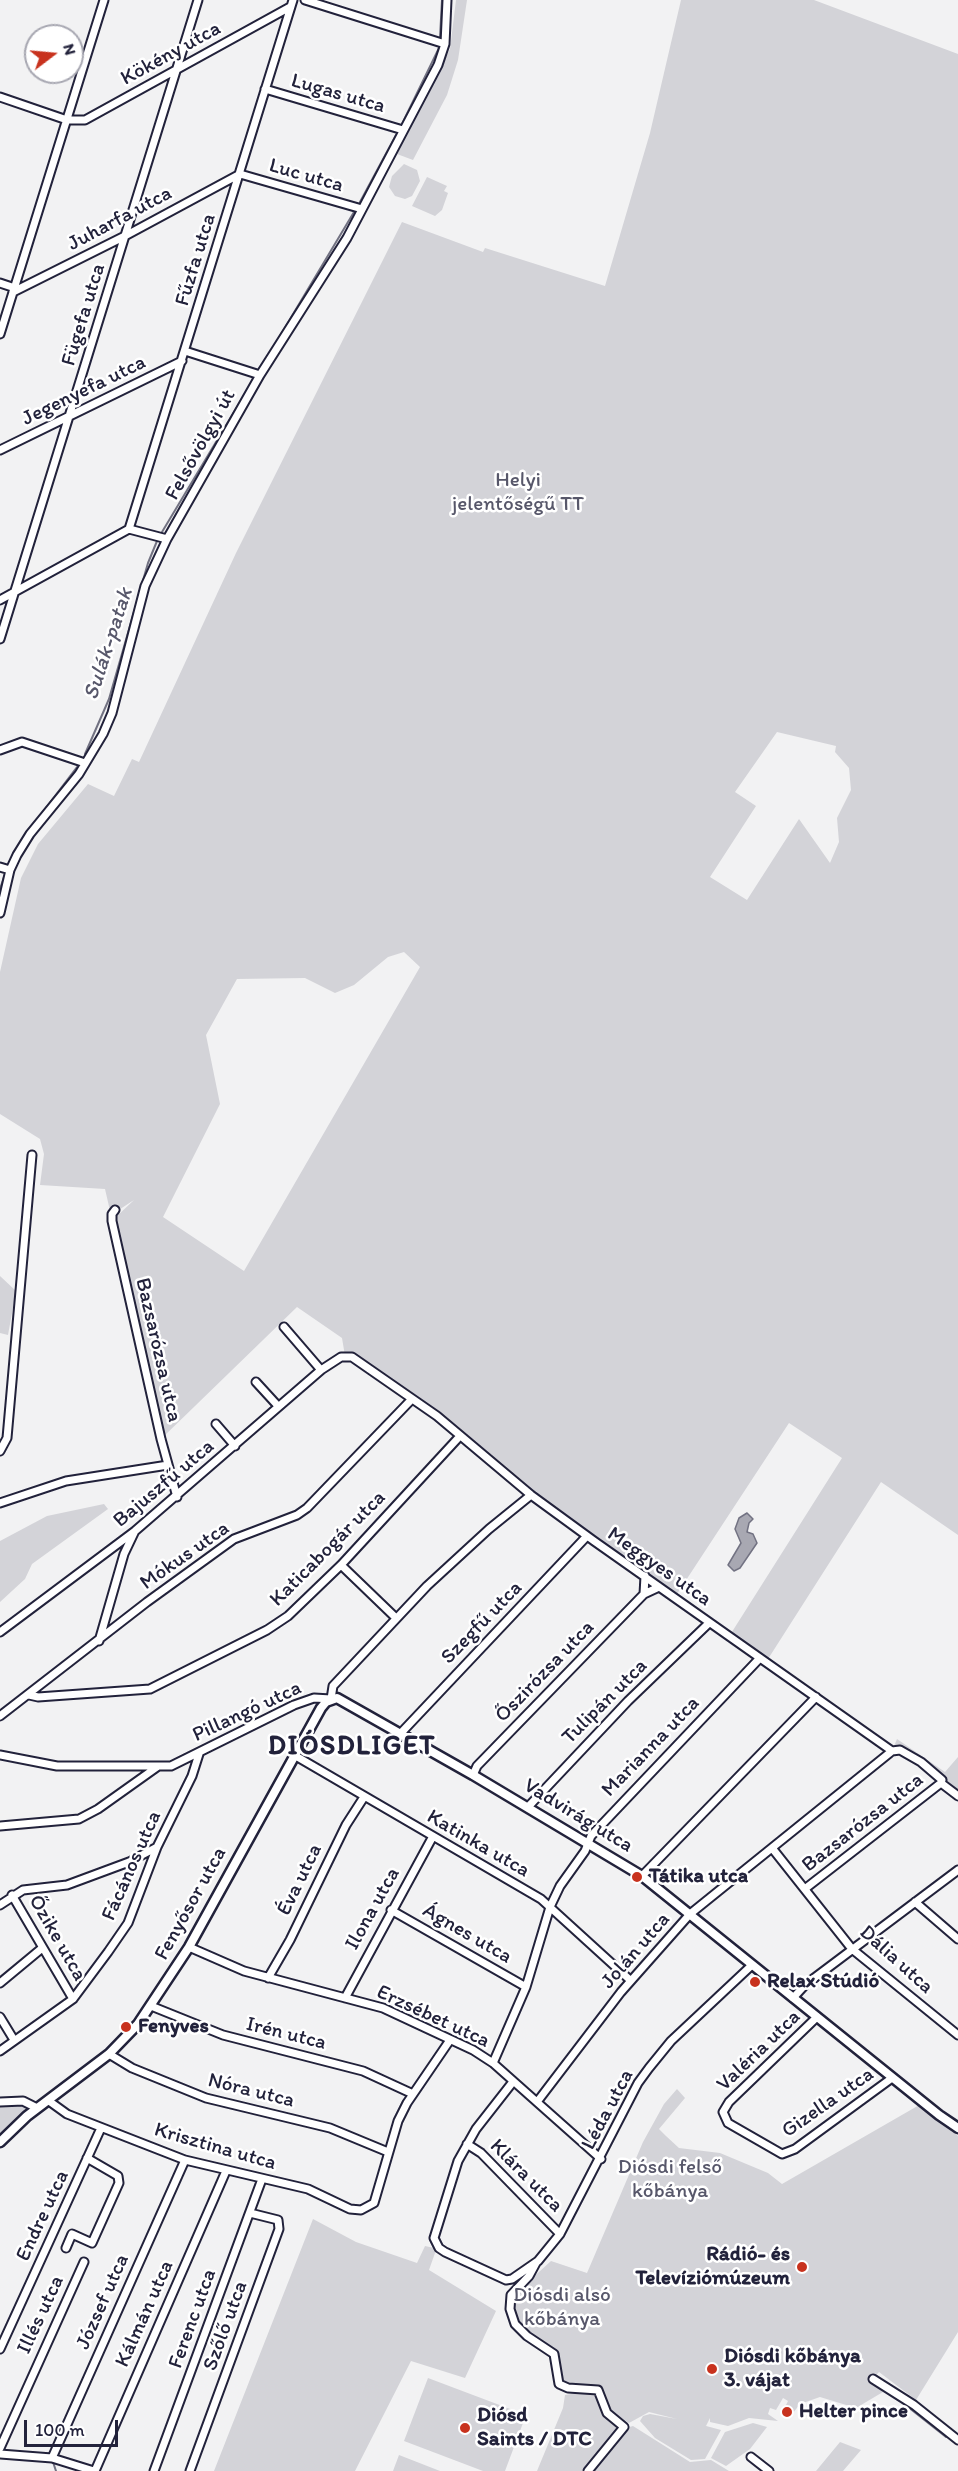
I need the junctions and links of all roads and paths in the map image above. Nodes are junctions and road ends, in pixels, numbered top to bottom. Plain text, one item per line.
1 (104, 0) edge
2 (198, 0) edge
3 (305, 0) edge
4 (447, 0) edge
5 (291, 4) edge
6 (445, 44) junction
7 (176, 69) junction
8 (265, 89) junction
9 (0, 97) edge
10 (67, 120) junction
11 (403, 130) junction
12 (240, 174) junction
13 (362, 209) junction
14 (125, 236) junction
15 (0, 283) edge
16 (14, 290) junction
17 (0, 334) edge
18 (185, 351) junction
19 (182, 361) junction
20 (260, 375) junction
21 (69, 417) junction
22 (0, 450) edge
23 (129, 528) junction
24 (167, 539) junction
25 (14, 592) junction
26 (0, 600) edge
27 (0, 639) edge
28 (0, 750) edge
29 (85, 763) junction
30 (0, 867) edge
31 (10, 870) junction
32 (0, 913) edge
33 (32, 1155) dead end
34 (115, 1210) dead end
35 (284, 1327) dead end
36 (345, 1356) joint
37 (321, 1370) junction
38 (256, 1382) dead end
39 (411, 1400) junction
40 (278, 1406) junction
41 (216, 1424) dead end
42 (460, 1436) junction
43 (235, 1446) junction
44 (0, 1451) edge
45 (168, 1465) junction
46 (531, 1495) junction
47 (177, 1497) junction
48 (0, 1503) edge
49 (135, 1531) junction
50 (587, 1536) junction
51 (341, 1565) junction
52 (645, 1576) junction
53 (659, 1587) junction
54 (644, 1594) junction
55 (396, 1618) junction
56 (709, 1623) junction
57 (0, 1632) edge
58 (99, 1641) junction
59 (759, 1659) junction
60 (29, 1695) junction
61 (816, 1697) junction
62 (331, 1699) junction
63 (0, 1716) edge
64 (400, 1734) junction
65 (892, 1751) junction
66 (199, 1754) junction
67 (0, 1755) edge
68 (294, 1755) junction
69 (157, 1767) junction
70 (473, 1775) junction
71 (941, 1783) junction
72 (958, 1796) edge
73 (364, 1797) junction
74 (528, 1807) junction
75 (0, 1826) edge
76 (432, 1838) junction
77 (588, 1842) junction
78 (157, 1847) junction
79 (772, 1848) junction
80 (958, 1870) edge
81 (642, 1876) junction
82 (806, 1888) junction
83 (12, 1895) junction
84 (915, 1902) junction
85 (0, 1905) edge
86 (550, 1907) junction
87 (391, 1910) junction
88 (690, 1914) junction
89 (958, 1939) edge
90 (189, 1947) junction
91 (852, 1948) junction
92 (41, 1949) junction
93 (752, 1965) junction
94 (268, 1978) junction
95 (630, 1980) junction
96 (0, 1983) edge
97 (526, 1987) junction
98 (345, 1998) junction
99 (793, 1998) junction
100 (73, 1999) junction
101 (151, 2006) junction
102 (0, 2017) edge
103 (817, 2017) junction
104 (958, 2036) edge
105 (14, 2040) junction
106 (450, 2040) junction
107 (0, 2052) edge
108 (109, 2054) junction
109 (493, 2063) junction
110 (892, 2078) junction
111 (512, 2083) junction
112 (413, 2094) junction
113 (48, 2101) junction
114 (0, 2102) edge
115 (537, 2102) junction
116 (37, 2109) junction
117 (101, 2128) junction
118 (957, 2128) edge
119 (0, 2142) edge
120 (467, 2144) junction
121 (388, 2152) junction
122 (782, 2154) joint
123 (87, 2158) junction
124 (601, 2159) junction
125 (185, 2160) junction
126 (226, 2171) junction
127 (262, 2179) junction
128 (250, 2213) junction
129 (560, 2234) junction
130 (66, 2248) dead end
131 (538, 2261) junction
132 (84, 2262) dead end
133 (0, 2349) edge
134 (873, 2379) dead end
135 (958, 2440) edge
136 (0, 2448) edge
137 (0, 2454) edge
138 (751, 2457) dead end
139 (52, 2458) junction
140 (94, 2471) edge
141 (154, 2471) edge
142 (190, 2471) edge
143 (588, 2471) edge
144 (769, 2471) edge

1 - 10 street
2 - 7 street, Fügefa utca
3 - 6 street
4 - 6 street, Felsővölgyi út
5 - 7 street, Kökény utca
5 - 8 street, Fűzfa utca
6 - 11 street, Felsővölgyi út
7 - 10 street, Kökény utca
7 - 14 street, Fügefa utca
8 - 11 street, Lugas utca
8 - 12 street, Fűzfa utca
9 - 10 street
10 - 16 street
11 - 13 street, Felsővölgyi út
12 - 13 street, Luc utca
12 - 14 street, Juharfa utca
12 - 18 street, Fűzfa utca
13 - 20 street, Felsővölgyi út
14 - 16 street, Juharfa utca
14 - 21 street, Fügefa utca
15 - 16 street
16 - 17 street
18 - 19 street, Fűzfa utca
18 - 20 street
19 - 21 street, Jegenyefa utca
19 - 23 street, Fűzfa utca
20 - 24 street, Felsővölgyi út
21 - 22 street, Jegenyefa utca
21 - 25 street, Fügefa utca
23 - 24 street
23 - 25 street
24 - 29 street, Felsővölgyi út
25 - 26 street
25 - 27 street, Fügefa utca
28 - 29 street
29 - 31 street, Felsővölgyi út
30 - 31 street
31 - 32 street, Felsővölgyi út
33 - 44 street
34 - 45 street, Bazsarózsa utca
35 - 37 street
36 - 37 street, Bajuszfű utca
36 - 39 street, Meggyes utca
37 - 40 street, Bajuszfű utca
38 - 40 street
39 - 42 street, Meggyes utca
39 - 58 street, Mókus utca
40 - 43 street, Bajuszfű utca
41 - 43 street
42 - 46 street, Meggyes utca
42 - 51 street, Katicabogár utca
43 - 47 street, Bajuszfű utca
45 - 47 street, Bazsarózsa utca
45 - 48 street
46 - 50 street, Meggyes utca
46 - 55 street, Pillangó utca
47 - 49 street, Bajuszfű utca
49 - 57 street, Bajuszfű utca
49 - 58 street
50 - 52 street, Meggyes utca
50 - 64 street, Szegfű utca
51 - 55 street
51 - 60 street, Katicabogár utca
52 - 53 street, Meggyes utca
52 - 54 street
53 - 54 street, Őszirózsa utca
53 - 56 street, Meggyes utca
54 - 70 street, Őszirózsa utca
55 - 62 street, Pillangó utca
56 - 59 street, Meggyes utca
56 - 74 street, Tulipán utca
58 - 60 street, Mókus utca
59 - 61 street, Meggyes utca
59 - 77 street, Marianna utca
60 - 63 street, Mókus utca
61 - 65 street, Meggyes utca
61 - 81 street
62 - 64 street, Vadvirág utca
62 - 66 street, Pillangó utca
62 - 68 street, Fenyősor utca
64 - 70 street, Vadvirág utca
65 - 71 street, Meggyes utca
65 - 79 street, Jolán utca
66 - 69 street, Pillangó utca
66 - 78 street, Fácános utca
67 - 69 street, Pillangó utca
68 - 73 street, Katinka utca
68 - 90 street, Fenyősor utca
69 - 75 street
70 - 74 street, Vadvirág utca
71 - 72 street, Meggyes utca
71 - 82 street, Bazsarózsa utca
73 - 76 street, Katinka utca
73 - 94 street, Éva utca
74 - 77 street, Vadvirág utca
76 - 86 street, Katinka utca
76 - 87 street, Ilona utca
77 - 81 street, Vadvirág utca
77 - 86 street, Marianna utca
78 - 83 street
78 - 100 street, Fácános utca
79 - 82 street, Dália utca
79 - 88 street, Jolán utca
80 - 84 street
81 - 88 street, Vadvirág utca
82 - 91 street, Dália utca
83 - 85 street
83 - 92 street, Őzike utca
84 - 89 street
84 - 91 street
86 - 95 street, Katinka utca
86 - 97 street, Marianna utca
87 - 97 street, Ágnes utca
87 - 98 street, Ilona utca
88 - 93 street, Vadvirág utca
88 - 95 street, Jolán utca
90 - 94 street, Erzsébet utca
90 - 101 street, Fenyősor utca
91 - 99 street
91 - 104 street, Dália utca
92 - 96 street
92 - 100 street, Őzike utca
93 - 99 street, Vadvirág utca
93 - 124 street, Léda utca
94 - 98 street, Erzsébet utca
95 - 115 street, Jolán utca
97 - 109 street, Marianna utca
98 - 106 street, Erzsébet utca
99 - 103 street, Vadvirág utca
100 - 105 street, Fácános utca
101 - 108 street, Fenyősor utca
101 - 112 street, Irén utca
102 - 105 street
103 - 110 street, Vadvirág utca
103 - 122 street, Valéria utca
105 - 107 street, Fácános utca
106 - 109 street, Erzsébet utca
106 - 112 street
108 - 113 street, Fenyősor utca
108 - 121 street, Nóra utca
109 - 111 street, Erzsébet utca
110 - 118 street, Vadvirág utca
110 - 122 street, Gizella utca
111 - 115 street, Erzsébet utca
111 - 120 street
112 - 121 street
113 - 116 street, Fenyősor utca
113 - 117 street, Krisztina utca
114 - 116 street
115 - 124 street, Erzsébet utca
116 - 119 street, Fenyősor utca
117 - 123 street, Endre utca
117 - 125 street, Krisztina utca
120 - 129 street, Klára utca
120 - 131 street, Léda utca
121 - 127 street, Krisztina utca
123 - 130 street, Illés utca
123 - 133 street, Endre utca
124 - 129 street, Léda utca
125 - 126 street, Krisztina utca
125 - 139 street, József utca
126 - 127 street, Krisztina utca
126 - 140 street, Kálmán utca
127 - 128 street, Ferenc utca
128 - 141 street, Ferenc utca
128 - 142 street, Szőlő utca
129 - 131 street, Léda utca
131 - 143 street
132 - 136 street, Illés utca
134 - 135 street
137 - 139 street
138 - 144 street
139 - 140 street

